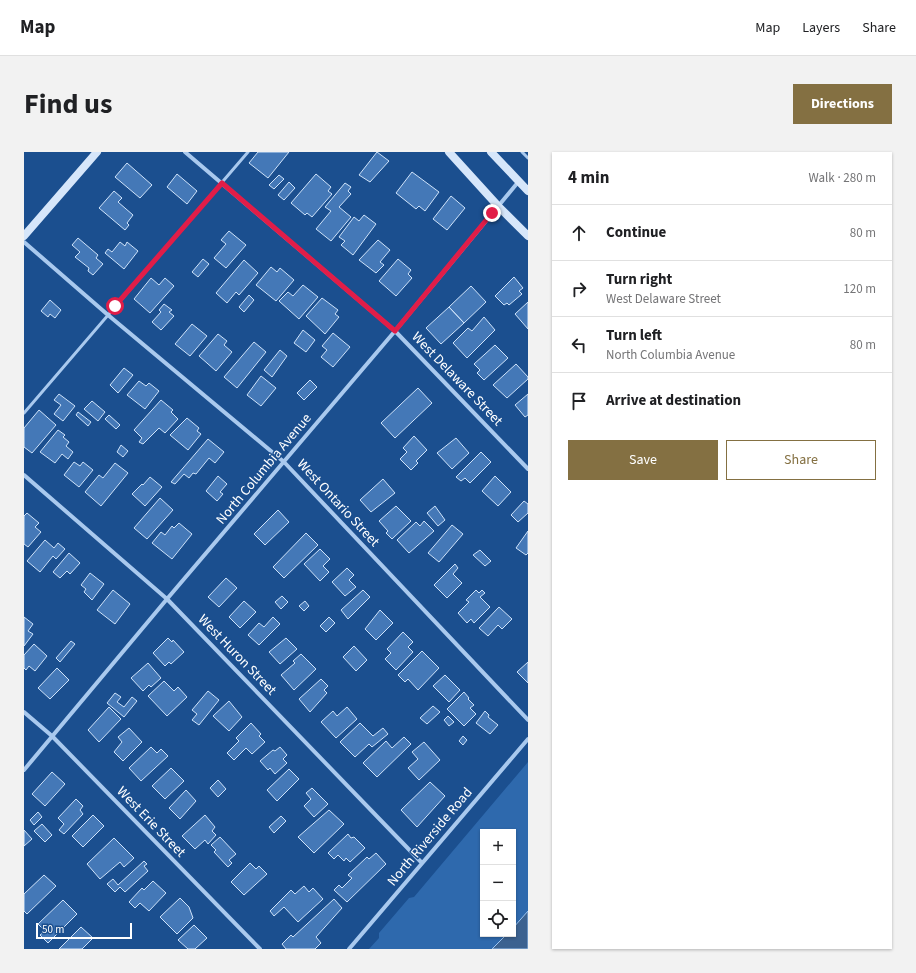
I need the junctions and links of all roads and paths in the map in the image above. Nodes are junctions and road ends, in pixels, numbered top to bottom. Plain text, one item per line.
1 (97, 152) edge
2 (185, 152) edge
3 (248, 152) edge
4 (448, 152) edge
5 (491, 152) edge
6 (522, 152) edge
7 (528, 158) edge
8 (519, 181) junction
9 (222, 183) junction
10 (528, 191) edge
11 (498, 206) junction
12 (24, 236) edge
13 (528, 236) edge
14 (24, 242) edge
15 (108, 315) junction
16 (395, 331) junction
17 (24, 413) edge
18 (284, 462) junction
19 (528, 468) edge
20 (24, 475) edge
21 (167, 599) junction
22 (24, 712) edge
23 (528, 720) edge
24 (52, 736) junction
25 (528, 739) edge
26 (24, 770) edge
27 (422, 863) junction
28 (260, 949) edge
29 (349, 949) edge

1 - 12 main road
2 - 9 street, West Delaware Street
3 - 9 lane
4 - 11 main road
5 - 8 main road
6 - 7 lane
8 - 10 main road
8 - 11 street, North Columbia Avenue
9 - 15 lane
9 - 16 street, West Delaware Street
11 - 13 main road
11 - 16 street, North Columbia Avenue
14 - 15 street, West Ontario Street
15 - 17 lane
15 - 18 street, West Ontario Street
16 - 18 street, North Columbia Avenue
16 - 19 street, West Delaware Street
18 - 21 street, North Columbia Avenue
18 - 23 street, West Ontario Street
20 - 21 street, West Huron Street
21 - 24 street, North Columbia Avenue
21 - 27 street, West Huron Street
22 - 24 street, West Erie Street
24 - 26 street, North Columbia Avenue
24 - 28 street, West Erie Street
25 - 27 street, North Riverside Road
27 - 29 street, North Riverside Road

